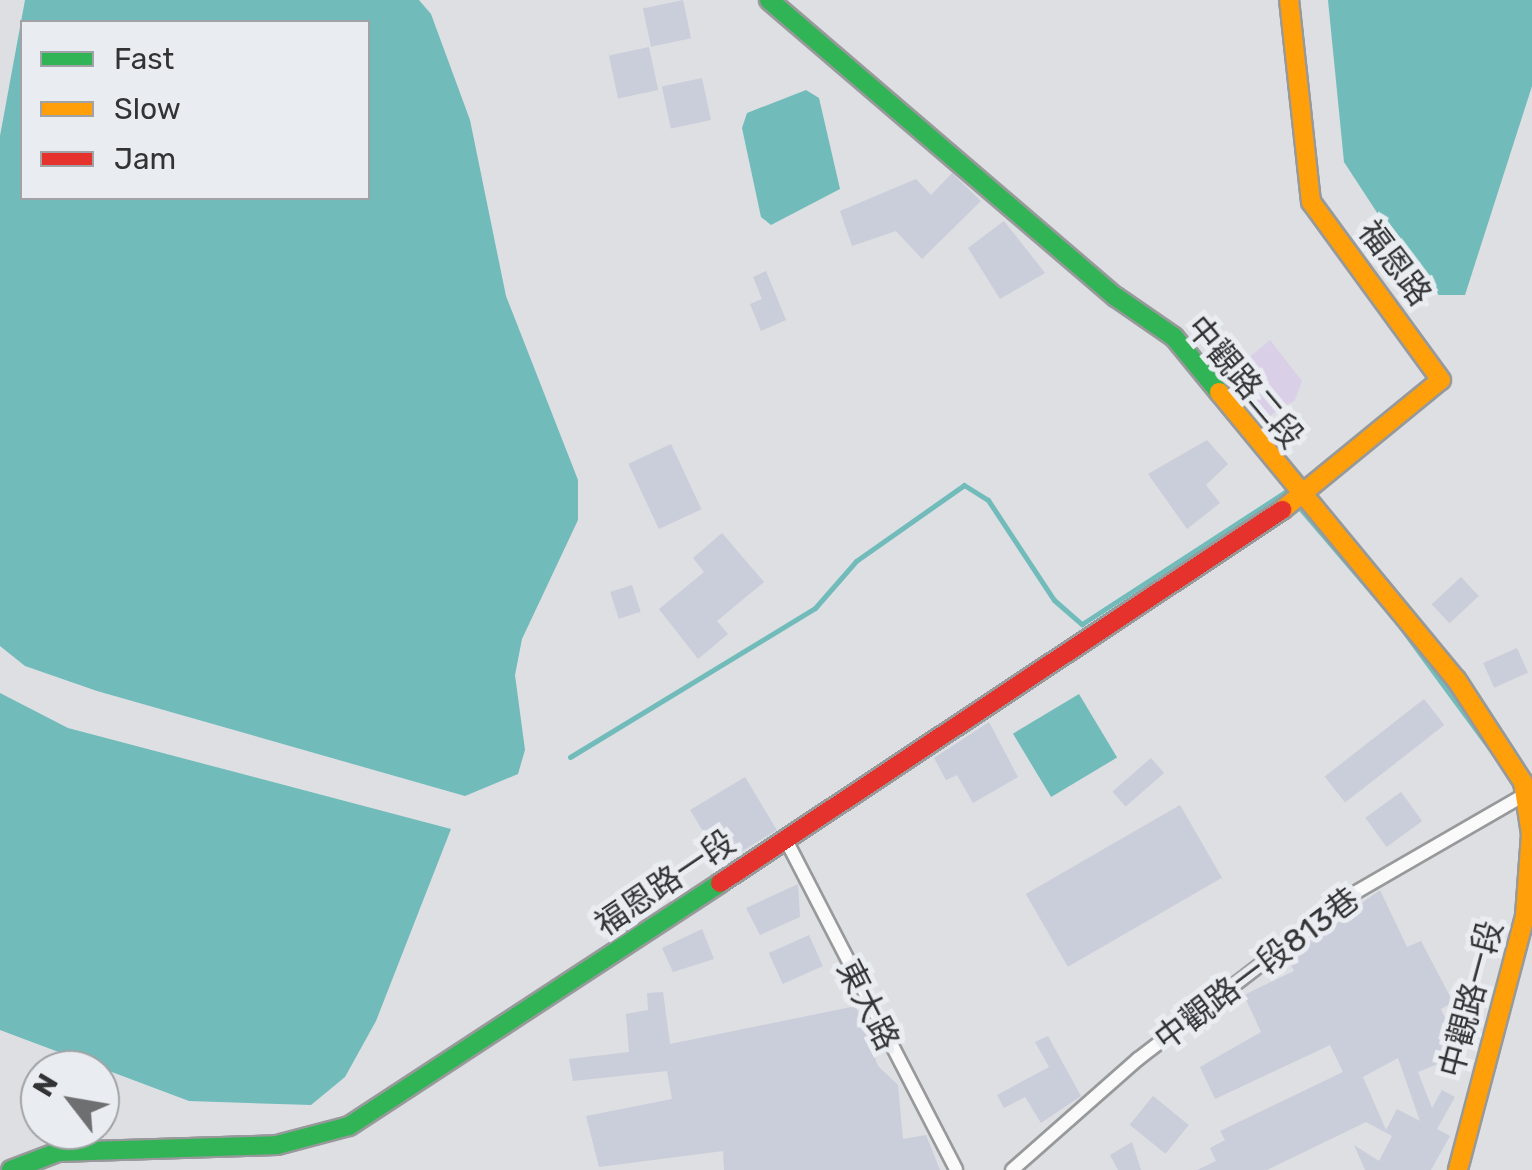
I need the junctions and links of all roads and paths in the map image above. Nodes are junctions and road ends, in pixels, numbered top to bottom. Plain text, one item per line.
1 (769, 0) edge
2 (1289, 0) edge
3 (1300, 498) junction
4 (1527, 789) edge
5 (784, 838) junction
6 (11, 1170) edge
7 (956, 1170) edge
8 (1012, 1170) edge
9 (1458, 1170) edge

1 - 3 street, 中觀路二段
2 - 3 street, 福恩路
3 - 4 street, 中觀路二段
3 - 5 street, 福恩路一段
4 - 8 street, 中觀路一段813巷
4 - 9 street, 中觀路一段
5 - 6 street, 福恩路一段
5 - 7 street, 東大路

